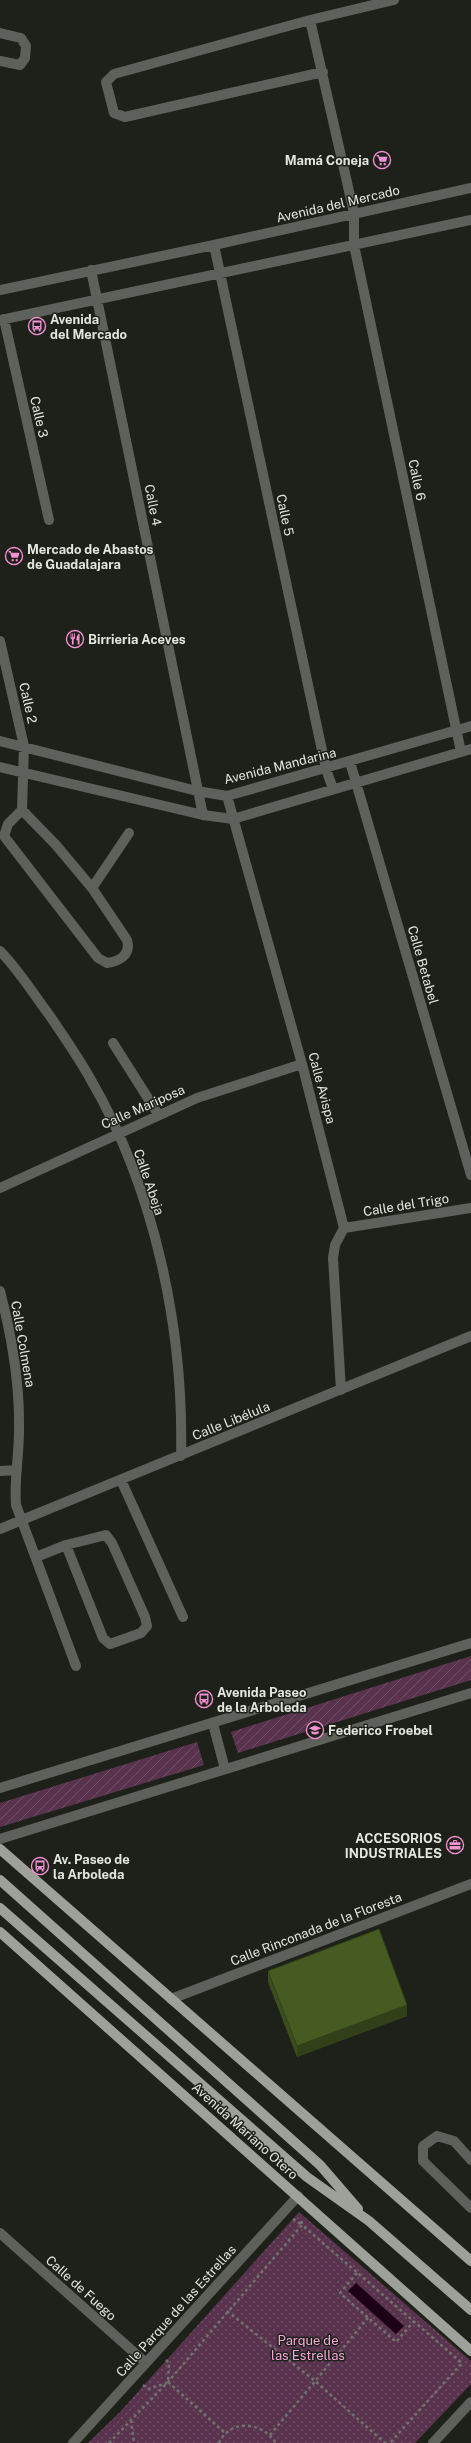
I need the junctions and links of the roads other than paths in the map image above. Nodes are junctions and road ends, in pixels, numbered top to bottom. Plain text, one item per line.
1 (394, 0) edge
2 (310, 20) junction
3 (0, 33) edge
4 (0, 62) edge
5 (323, 72) junction
6 (471, 188) edge
7 (354, 213) junction
8 (471, 220) edge
9 (214, 245) junction
10 (354, 245) junction
11 (91, 270) junction
12 (220, 273) junction
13 (0, 290) edge
14 (98, 299) junction
15 (2, 319) edge
16 (49, 520) dead end
17 (0, 641) edge
18 (471, 726) edge
19 (457, 730) junction
20 (0, 740) edge
21 (24, 746) junction
22 (466, 750) edge
23 (350, 762) junction
24 (0, 766) edge
25 (326, 769) junction
26 (23, 771) junction
27 (356, 783) junction
28 (333, 789) junction
29 (197, 790) junction
30 (227, 796) junction
31 (22, 810) junction
32 (203, 815) junction
33 (233, 820) junction
34 (129, 833) dead end
35 (92, 888) junction
36 (0, 952) edge
37 (113, 1043) dead end
38 (302, 1064) junction
39 (158, 1114) junction
40 (117, 1132) junction
41 (471, 1175) edge
42 (0, 1188) edge
43 (471, 1208) edge
44 (344, 1228) junction
45 (0, 1291) edge
46 (471, 1336) edge
47 (341, 1390) junction
48 (181, 1456) junction
49 (0, 1470) edge
50 (17, 1470) junction
51 (121, 1480) junction
52 (21, 1521) junction
53 (0, 1529) edge
54 (66, 1545) junction
55 (36, 1557) junction
56 (183, 1617) dead end
57 (471, 1644) edge
58 (76, 1666) dead end
59 (471, 1693) edge
60 (213, 1724) junction
61 (225, 1769) junction
62 (0, 1788) edge
63 (0, 1839) edge
64 (0, 1849) edge
65 (0, 1880) edge
66 (471, 1884) edge
67 (0, 1908) edge
68 (0, 1932) edge
69 (171, 1999) junction
70 (471, 2160) edge
71 (298, 2196) junction
72 (471, 2208) edge
73 (369, 2221) junction
74 (0, 2233) edge
75 (471, 2261) edge
76 (471, 2310) edge
77 (471, 2351) edge
78 (146, 2363) junction
79 (471, 2402) edge
80 (73, 2443) edge
81 (433, 2443) edge

1 - 2 street
2 - 5 street, Calle 6
2 - 5 street
3 - 4 street
5 - 7 street, Calle 6
6 - 7 street, Avenida del Mercado
7 - 9 street, Avenida del Mercado
7 - 10 street, Calle 6
8 - 10 street
9 - 11 street, Avenida del Mercado
9 - 12 street, Calle 5
10 - 12 street
10 - 19 street, Calle 6
11 - 13 street, Avenida del Mercado
11 - 14 street, Calle 4
12 - 14 street
12 - 25 street, Calle 5
14 - 15 street
14 - 29 street, Calle 4
15 - 16 street, Calle 3
17 - 21 street, Calle 2
18 - 19 street, Avenida Mandarina
19 - 22 street, Calle 6
19 - 23 street, Avenida Mandarina
20 - 21 street, Avenida Mandarina
21 - 26 street, Calle 2
21 - 29 street, Avenida Mandarina
22 - 27 street
23 - 25 street, Avenida Mandarina
23 - 27 street, Calle Betabel
24 - 26 street
25 - 28 street, Calle 5
25 - 30 street, Avenida Mandarina
26 - 31 street, Calle 2
26 - 32 street
27 - 28 street
27 - 41 street, Calle Betabel
28 - 33 street
29 - 30 street, Avenida Mandarina
29 - 32 street, Calle 4
30 - 33 street, Calle Avispa
31 - 35 street
31 - 35 street
32 - 33 street
33 - 38 street, Calle Avispa
34 - 35 street
36 - 40 street, Calle Abeja
37 - 39 street
38 - 39 street, Calle Mariposa
38 - 44 street, Calle Avispa
39 - 40 street, Calle Mariposa
40 - 42 street, Calle Mariposa
40 - 48 street, Calle Abeja
43 - 44 street, Calle del Trigo
44 - 47 street
45 - 50 street, Calle Colmena
46 - 47 street, Calle Libélula
47 - 48 street, Calle Libélula
48 - 51 street, Calle Libélula
49 - 50 street
50 - 52 street, Calle Colmena
51 - 52 street, Calle Libélula
51 - 56 street
52 - 53 street, Calle Libélula
52 - 55 street, Calle Colmena
54 - 54 street
54 - 55 street
55 - 58 street, Calle Colmena
57 - 60 street
59 - 61 street
60 - 61 street
60 - 62 street
61 - 63 street
64 - 69 main road
65 - 73 main road, Avenida Mariano Otero
66 - 69 street, Calle Rinconada de la Floresta
67 - 73 main road, Avenida Mariano Otero
68 - 71 main road, Avenida Mariano Otero
69 - 75 main road
70 - 72 street
71 - 77 main road, Avenida Mariano Otero
71 - 78 street, Calle Parque de las Estrellas
73 - 76 main road, Avenida Mariano Otero
74 - 78 street, Calle de Fuego
78 - 80 street, Calle Parque de las Estrellas
79 - 81 street

